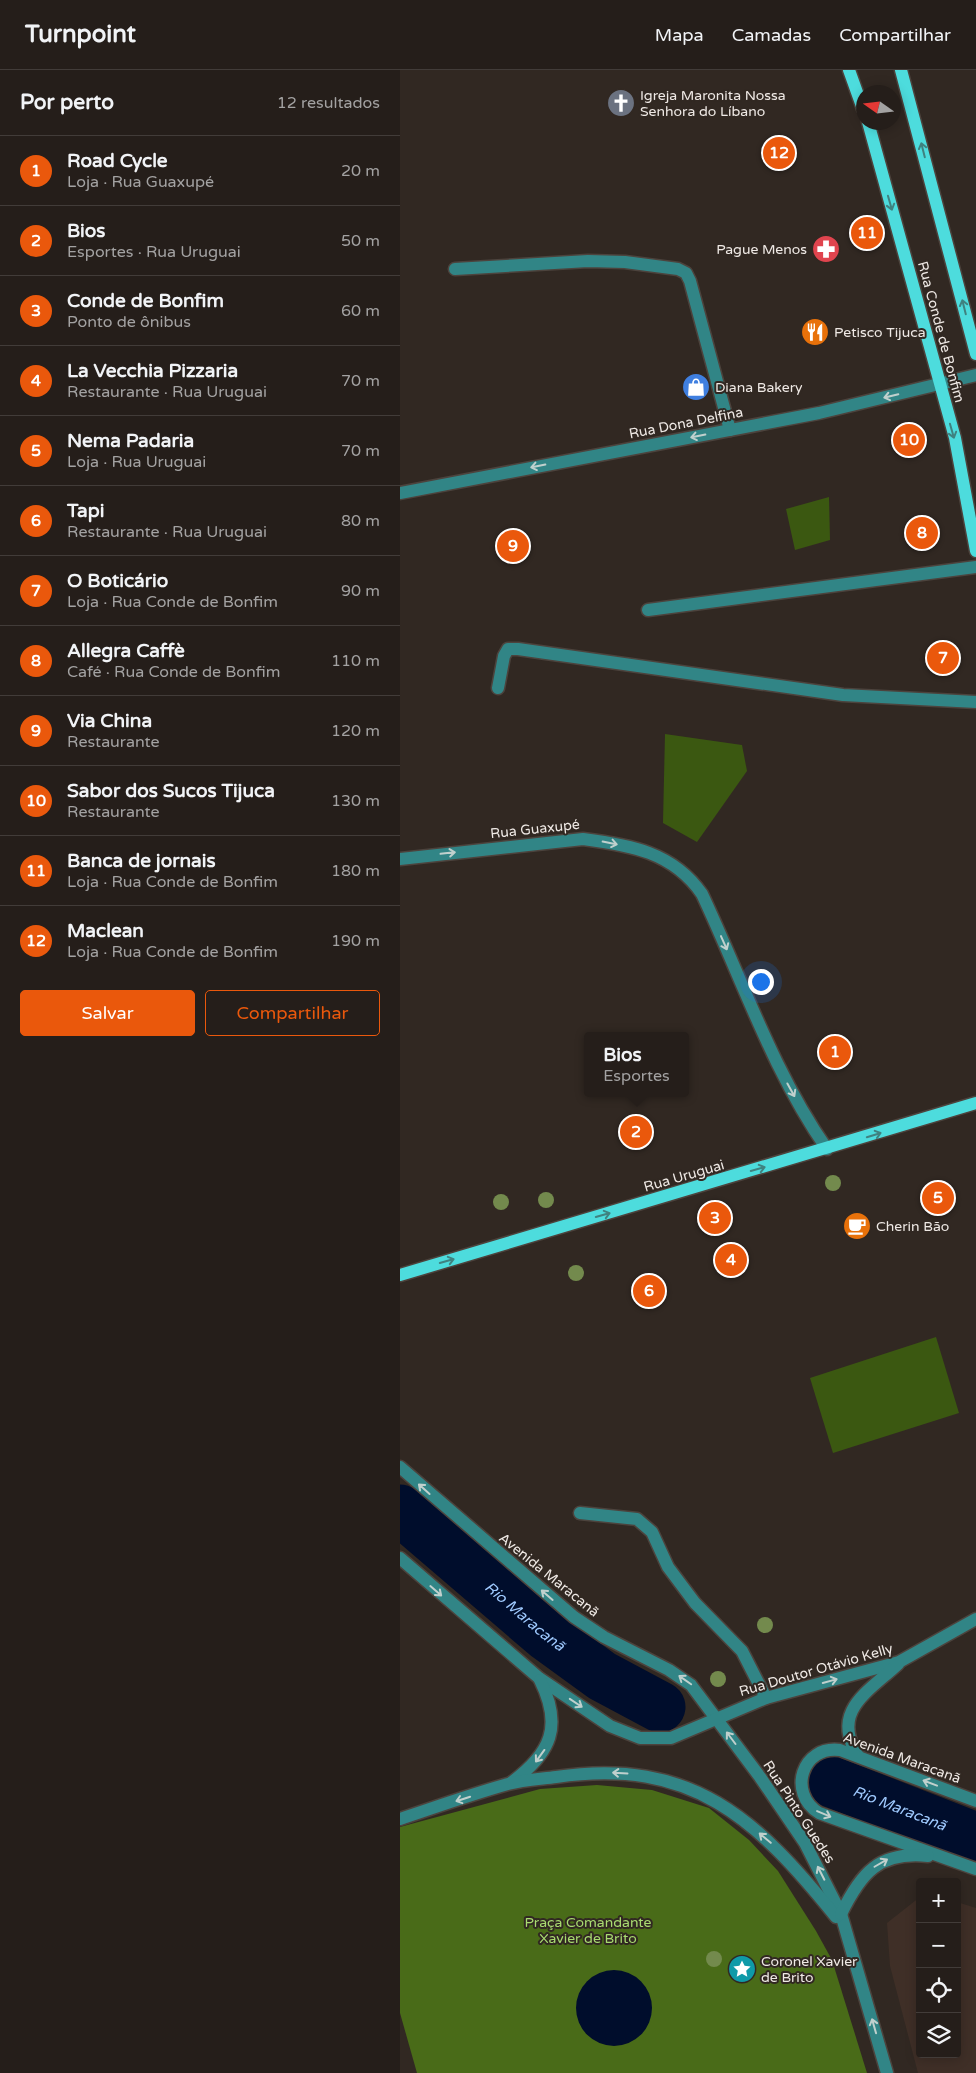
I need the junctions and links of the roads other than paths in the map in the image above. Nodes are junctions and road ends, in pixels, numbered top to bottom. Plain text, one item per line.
1 (849, 70) edge
2 (901, 70) edge
3 (856, 88) edge
4 (870, 130) edge
5 (455, 269) dead end
6 (976, 354) edge
7 (976, 376) edge
8 (939, 384) junction
9 (730, 430) junction
10 (400, 493) edge
11 (976, 551) edge
12 (976, 567) edge
13 (648, 610) dead end
14 (498, 688) dead end
15 (976, 702) edge
16 (400, 859) edge
17 (976, 1103) edge
18 (827, 1149) junction
19 (400, 1275) edge
20 (400, 1467) edge
21 (580, 1513) dead end
22 (400, 1558) edge
23 (976, 1619) edge
24 (900, 1662) junction
25 (539, 1678) junction
26 (766, 1698) junction
27 (716, 1717) junction
28 (858, 1756) junction
29 (510, 1783) junction
30 (976, 1801) edge
31 (400, 1819) edge
32 (948, 1858) junction
33 (976, 1870) edge
34 (841, 1914) junction
35 (844, 1926) junction
36 (887, 2073) edge

1 - 3 main road
6 -> 2 main road, Rua Conde de Bonfim
4 -> 8 main road, Rua Conde de Bonfim
5 - 9 street
7 - 8 street, Rua Dona Delfina
8 -> 9 street, Rua Dona Delfina
8 -> 11 main road, Rua Conde de Bonfim
9 -> 10 street, Rua Dona Delfina
12 - 13 street
14 - 15 street
16 -> 18 street, Rua Guaxupé
18 -> 17 main road, Rua Uruguai
19 -> 18 main road, Rua Uruguai
27 -> 20 street, Avenida Maracanã
21 - 26 street
22 -> 25 street
23 - 24 street, Rua Doutor Otávio Kelly
26 -> 24 street, Rua Doutor Otávio Kelly
24 - 28 street
25 -> 27 street
25 -> 29 street
26 - 27 street, Rua Doutor Otávio Kelly
34 -> 27 street, Rua Pinto Guedes
30 -> 28 street, Avenida Maracanã
28 -> 32 street, Avenida Maracanã
29 -> 31 street
35 -> 29 street
32 - 33 street, Avenida Maracanã
34 -> 32 street
34 - 35 street, Rua Pinto Guedes
36 -> 35 street, Rua Pinto Guedes

